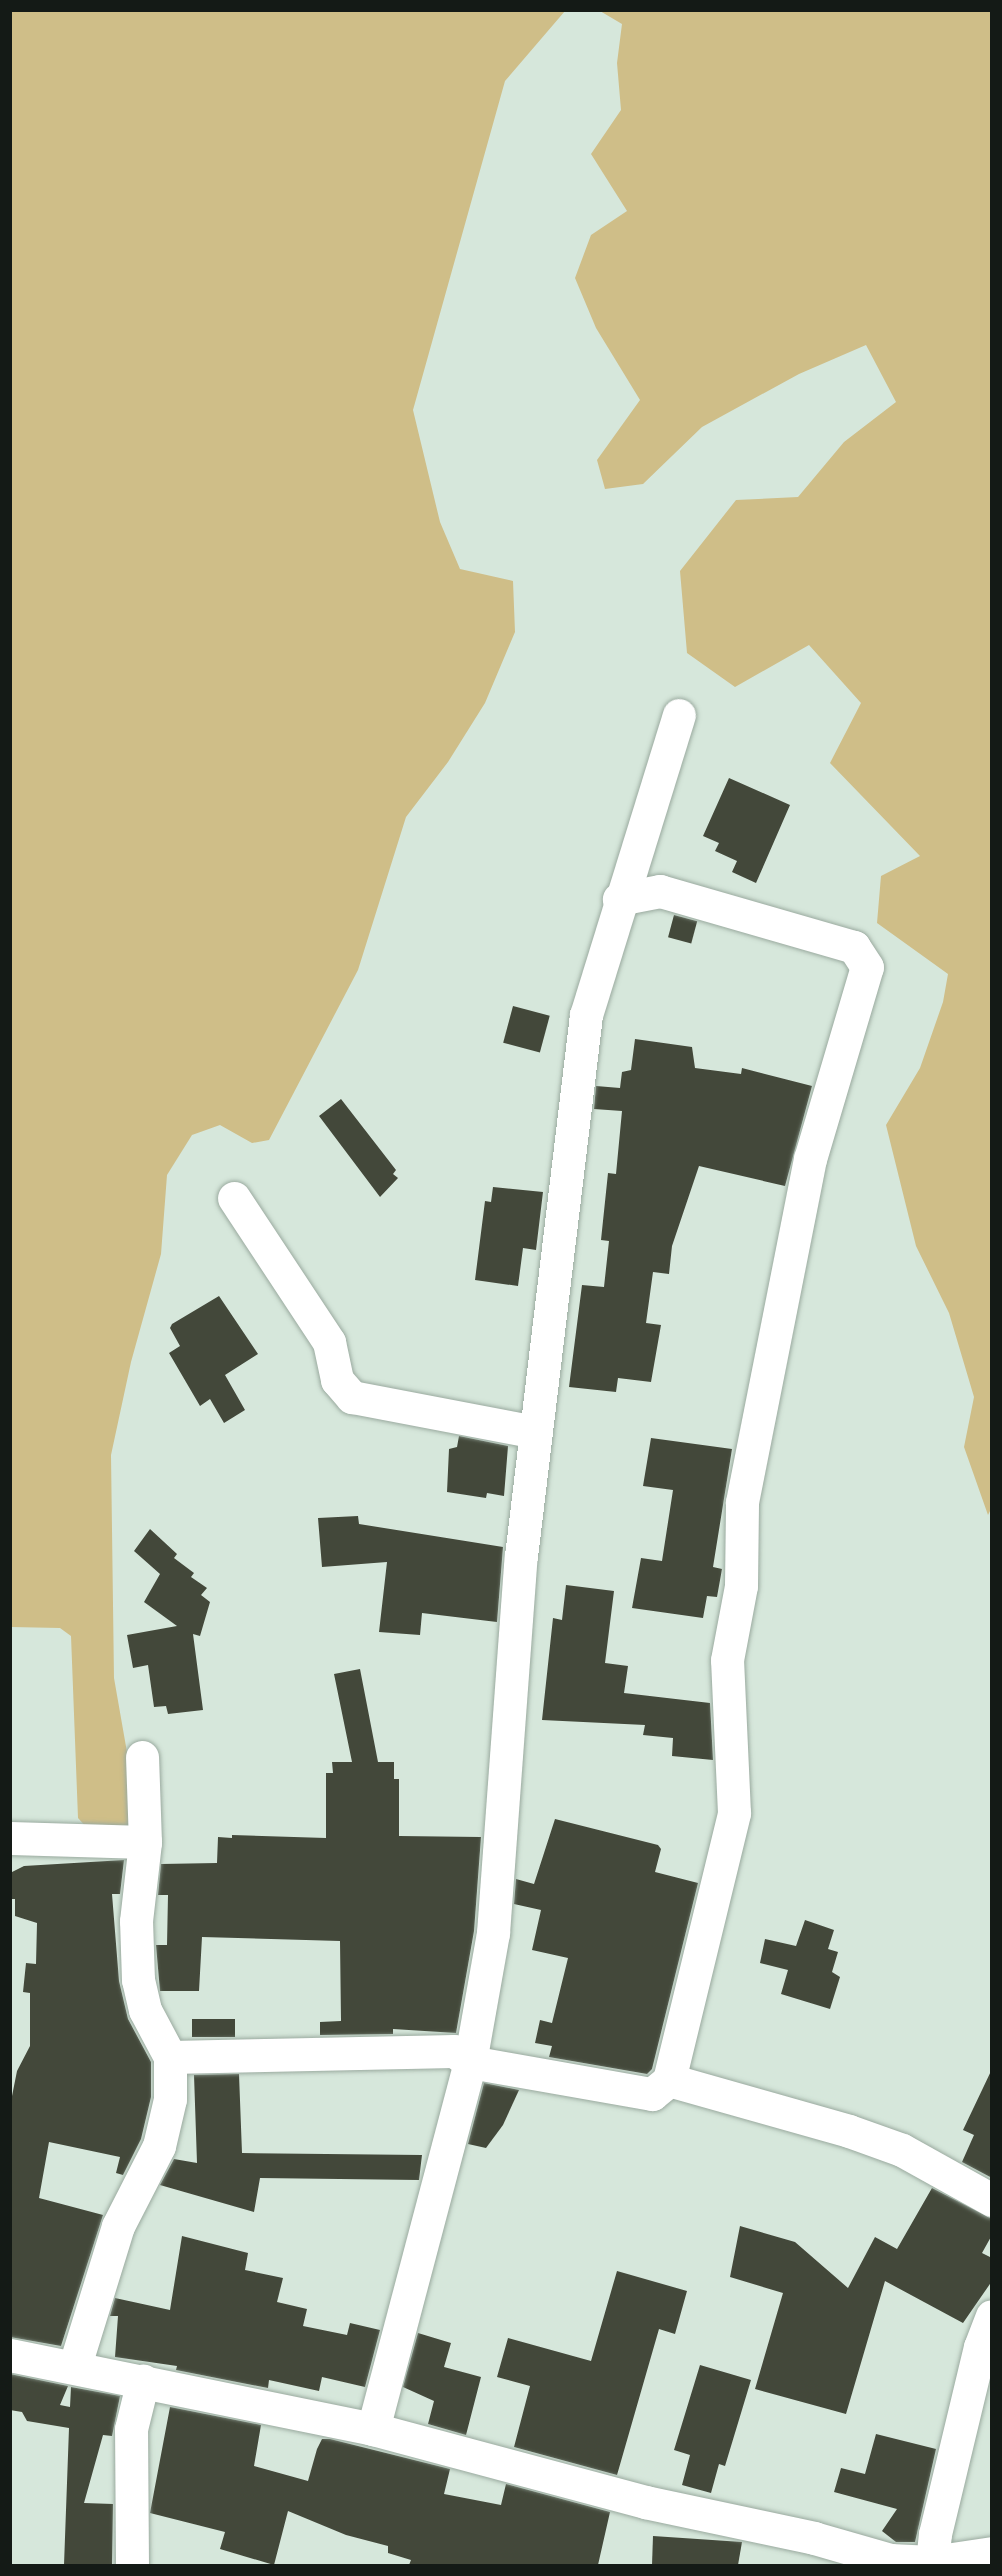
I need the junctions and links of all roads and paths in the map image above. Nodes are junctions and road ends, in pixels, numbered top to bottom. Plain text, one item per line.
1 (679, 715) dead end
2 (619, 899) junction
3 (234, 1198) dead end
4 (536, 1432) junction
5 (142, 1757) dead end
6 (10, 1838) edge
7 (145, 1842) junction
8 (170, 2057) junction
9 (470, 2062) junction
10 (669, 2080) junction
11 (992, 2200) edge
12 (992, 2316) edge
13 (10, 2355) edge
14 (75, 2365) junction
15 (143, 2380) junction
16 (373, 2429) junction
17 (992, 2553) edge
18 (932, 2562) junction
19 (132, 2565) edge

1 - 2 street
2 - 4 street
2 - 10 street
3 - 4 street
4 - 9 street
5 - 7 street
6 - 7 street
7 - 8 street
8 - 9 street
8 - 14 street
9 - 10 street
9 - 16 street
10 - 11 street
12 - 18 street
13 - 14 street
14 - 15 street
15 - 16 street
15 - 19 street
16 - 18 street
17 - 18 street

